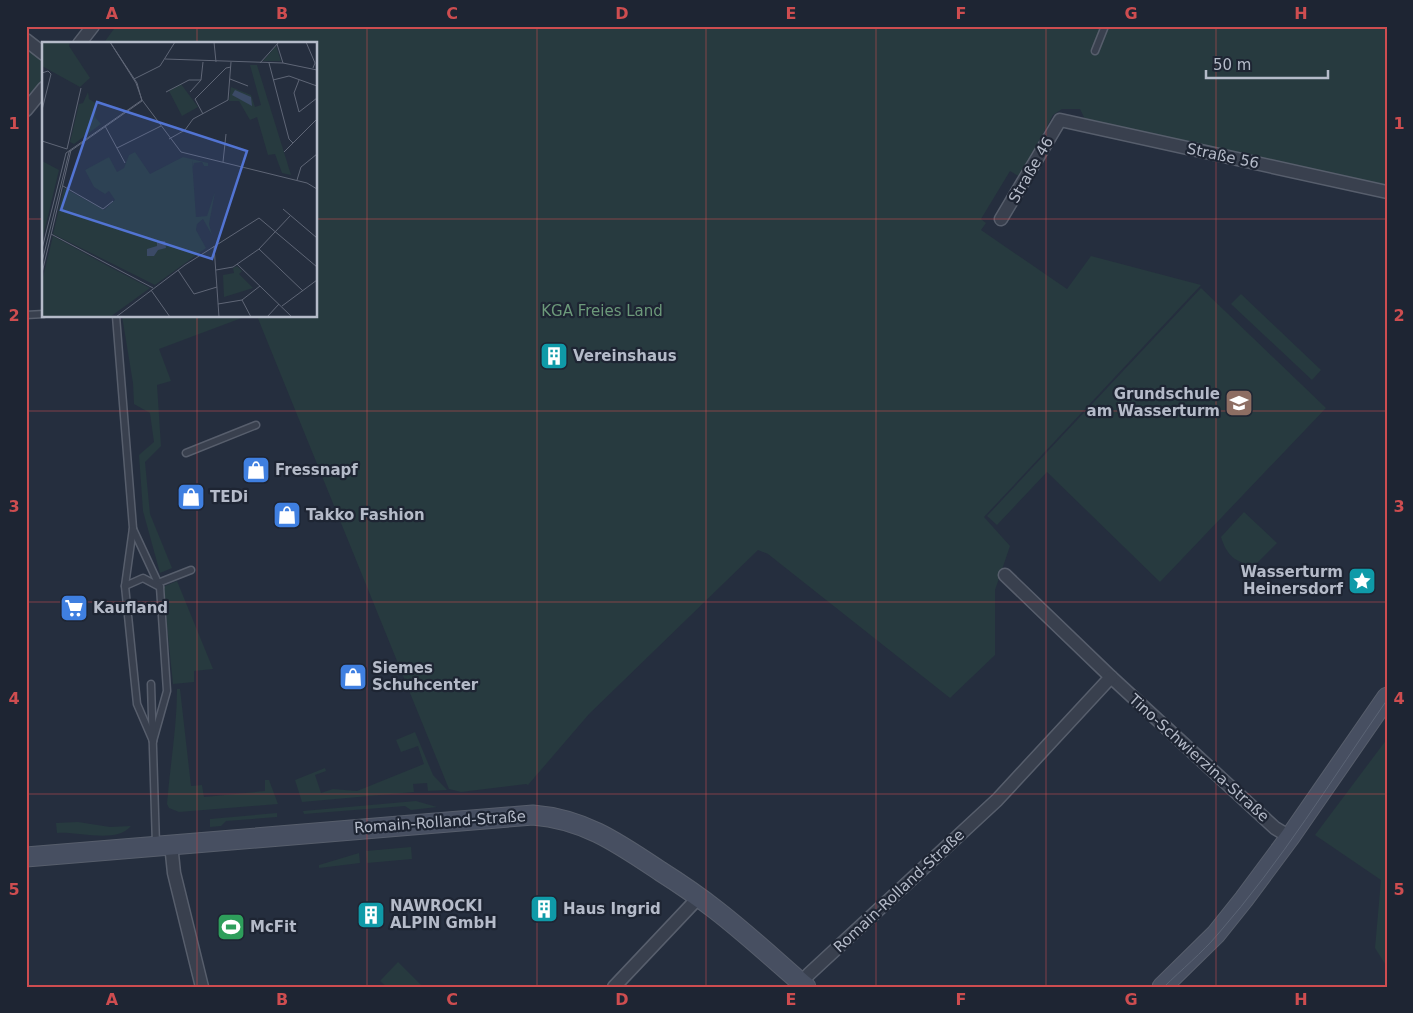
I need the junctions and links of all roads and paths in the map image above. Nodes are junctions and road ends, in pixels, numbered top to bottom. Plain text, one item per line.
1 (93, 26) edge
2 (1105, 26) edge
3 (26, 40) edge
4 (81, 42) edge
5 (1095, 51) dead end
6 (42, 52) edge
7 (42, 90) edge
8 (26, 110) edge
9 (1060, 120) joint
10 (1387, 192) edge
11 (1001, 219) dead end
12 (42, 314) edge
13 (26, 315) edge
14 (116, 318) edge
15 (256, 425) dead end
16 (186, 452) dead end
17 (133, 528) junction
18 (191, 570) dead end
19 (1006, 575) dead end
20 (159, 585) junction
21 (125, 586) junction
22 (1111, 677) junction
23 (151, 684) dead end
24 (1387, 697) edge
25 (154, 741) junction
26 (1290, 837) junction
27 (164, 845) junction
28 (26, 857) edge
29 (699, 897) junction
30 (804, 985) edge
31 (202, 987) edge
32 (614, 987) edge
33 (1162, 987) edge

1 - 4 street
2 - 5 lane
3 - 6 street
7 - 8 street
9 - 10 street, Straße 56
9 - 11 street, Straße 46
12 - 13 lane
14 - 17 lane
15 - 16 lane
17 - 20 lane
17 - 21 lane
18 - 20 lane
19 - 22 street, Tino-Schwierzina-Straße
20 - 21 lane
20 - 25 lane
21 - 25 lane
22 - 26 street, Tino-Schwierzina-Straße
22 - 30 street, Romain-Rolland-Straße
23 - 25 lane
24 - 26 main road
25 - 27 lane
26 - 33 main road
27 - 28 main road, Romain-Rolland-Straße
27 - 29 main road, Romain-Rolland-Straße
27 - 31 street
29 - 30 main road, Romain-Rolland-Straße
29 - 32 street

